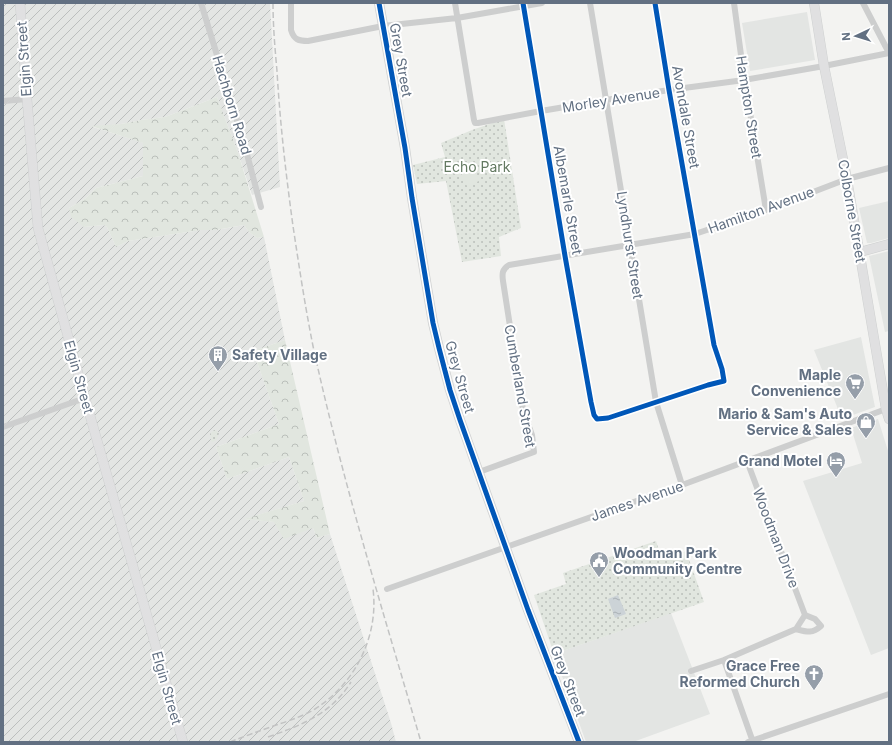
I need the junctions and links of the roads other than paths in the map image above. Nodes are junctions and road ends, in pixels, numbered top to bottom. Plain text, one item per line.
1 (20, 3) edge
2 (201, 3) edge
3 (290, 3) edge
4 (379, 3) edge
5 (455, 3) edge
6 (542, 3) edge
7 (590, 3) edge
8 (655, 3) edge
9 (734, 3) edge
10 (814, 3) edge
11 (863, 3) edge
12 (523, 5) edge
13 (457, 18) junction
14 (383, 26) junction
15 (889, 53) edge
16 (824, 66) junction
17 (744, 80) junction
18 (669, 90) junction
19 (27, 99) junction
20 (606, 100) junction
21 (3, 101) edge
22 (540, 111) junction
23 (889, 168) edge
24 (847, 179) junction
25 (260, 207) dead end
26 (766, 210) junction
27 (695, 234) junction
28 (889, 244) edge
29 (630, 245) junction
30 (860, 252) junction
31 (565, 256) junction
32 (509, 265) joint
33 (85, 398) junction
34 (656, 402) junction
35 (886, 408) junction
36 (889, 419) edge
37 (3, 427) edge
38 (747, 461) junction
39 (479, 472) junction
40 (682, 485) junction
41 (506, 547) junction
42 (388, 589) dead end
43 (805, 614) junction
44 (796, 629) junction
45 (724, 660) junction
46 (691, 671) dead end
47 (889, 694) edge
48 (751, 741) edge
49 (183, 742) edge
50 (578, 742) edge

1 - 19 main road, Elgin Street
2 - 25 street, Hachborn Road
3 - 14 street
4 - 14 main road, Grey Street
5 - 13 street
6 - 12 street
7 - 20 street, Lyndhurst Street
8 - 18 street, Avondale Street
9 - 17 street, Hampton Street
10 - 16 main road, Colborne Street
11 - 15 street
12 - 13 street
12 - 22 street, Albemarle Street
13 - 14 street
13 - 22 street, Morley Avenue
14 - 39 main road, Grey Street
15 - 16 street, Morley Avenue
16 - 17 street, Morley Avenue
16 - 24 main road, Colborne Street
17 - 18 street, Morley Avenue
17 - 26 street, Hampton Street
18 - 20 street, Morley Avenue
18 - 27 street, Avondale Street
19 - 21 street
19 - 33 main road, Elgin Street
20 - 22 street, Morley Avenue
20 - 29 street, Lyndhurst Street
22 - 31 street, Albemarle Street
23 - 24 street, Hamilton Avenue
24 - 26 street, Hamilton Avenue
24 - 30 main road, Colborne Street
26 - 27 street, Hamilton Avenue
27 - 29 street, Hamilton Avenue
27 - 34 street, Avondale Street
28 - 30 main road
29 - 31 street, Hamilton Avenue
29 - 34 street, Lyndhurst Street
30 - 35 main road, Colborne Street
31 - 32 street, Hamilton Avenue
31 - 34 street, Albemarle Street
32 - 39 street, Cumberland Street
33 - 37 street
33 - 49 main road, Elgin Street
34 - 40 street, Lyndhurst Street
35 - 36 main road, Colborne Street
35 - 38 street, James Avenue
38 - 40 street, James Avenue
38 - 43 street, Woodman Drive
39 - 41 main road, Grey Street
40 - 41 street, James Avenue
41 - 42 street, James Avenue
41 - 50 main road, Grey Street
43 - 44 street
43 - 44 street
44 - 45 street
45 - 46 street
45 - 48 street
47 - 48 street

